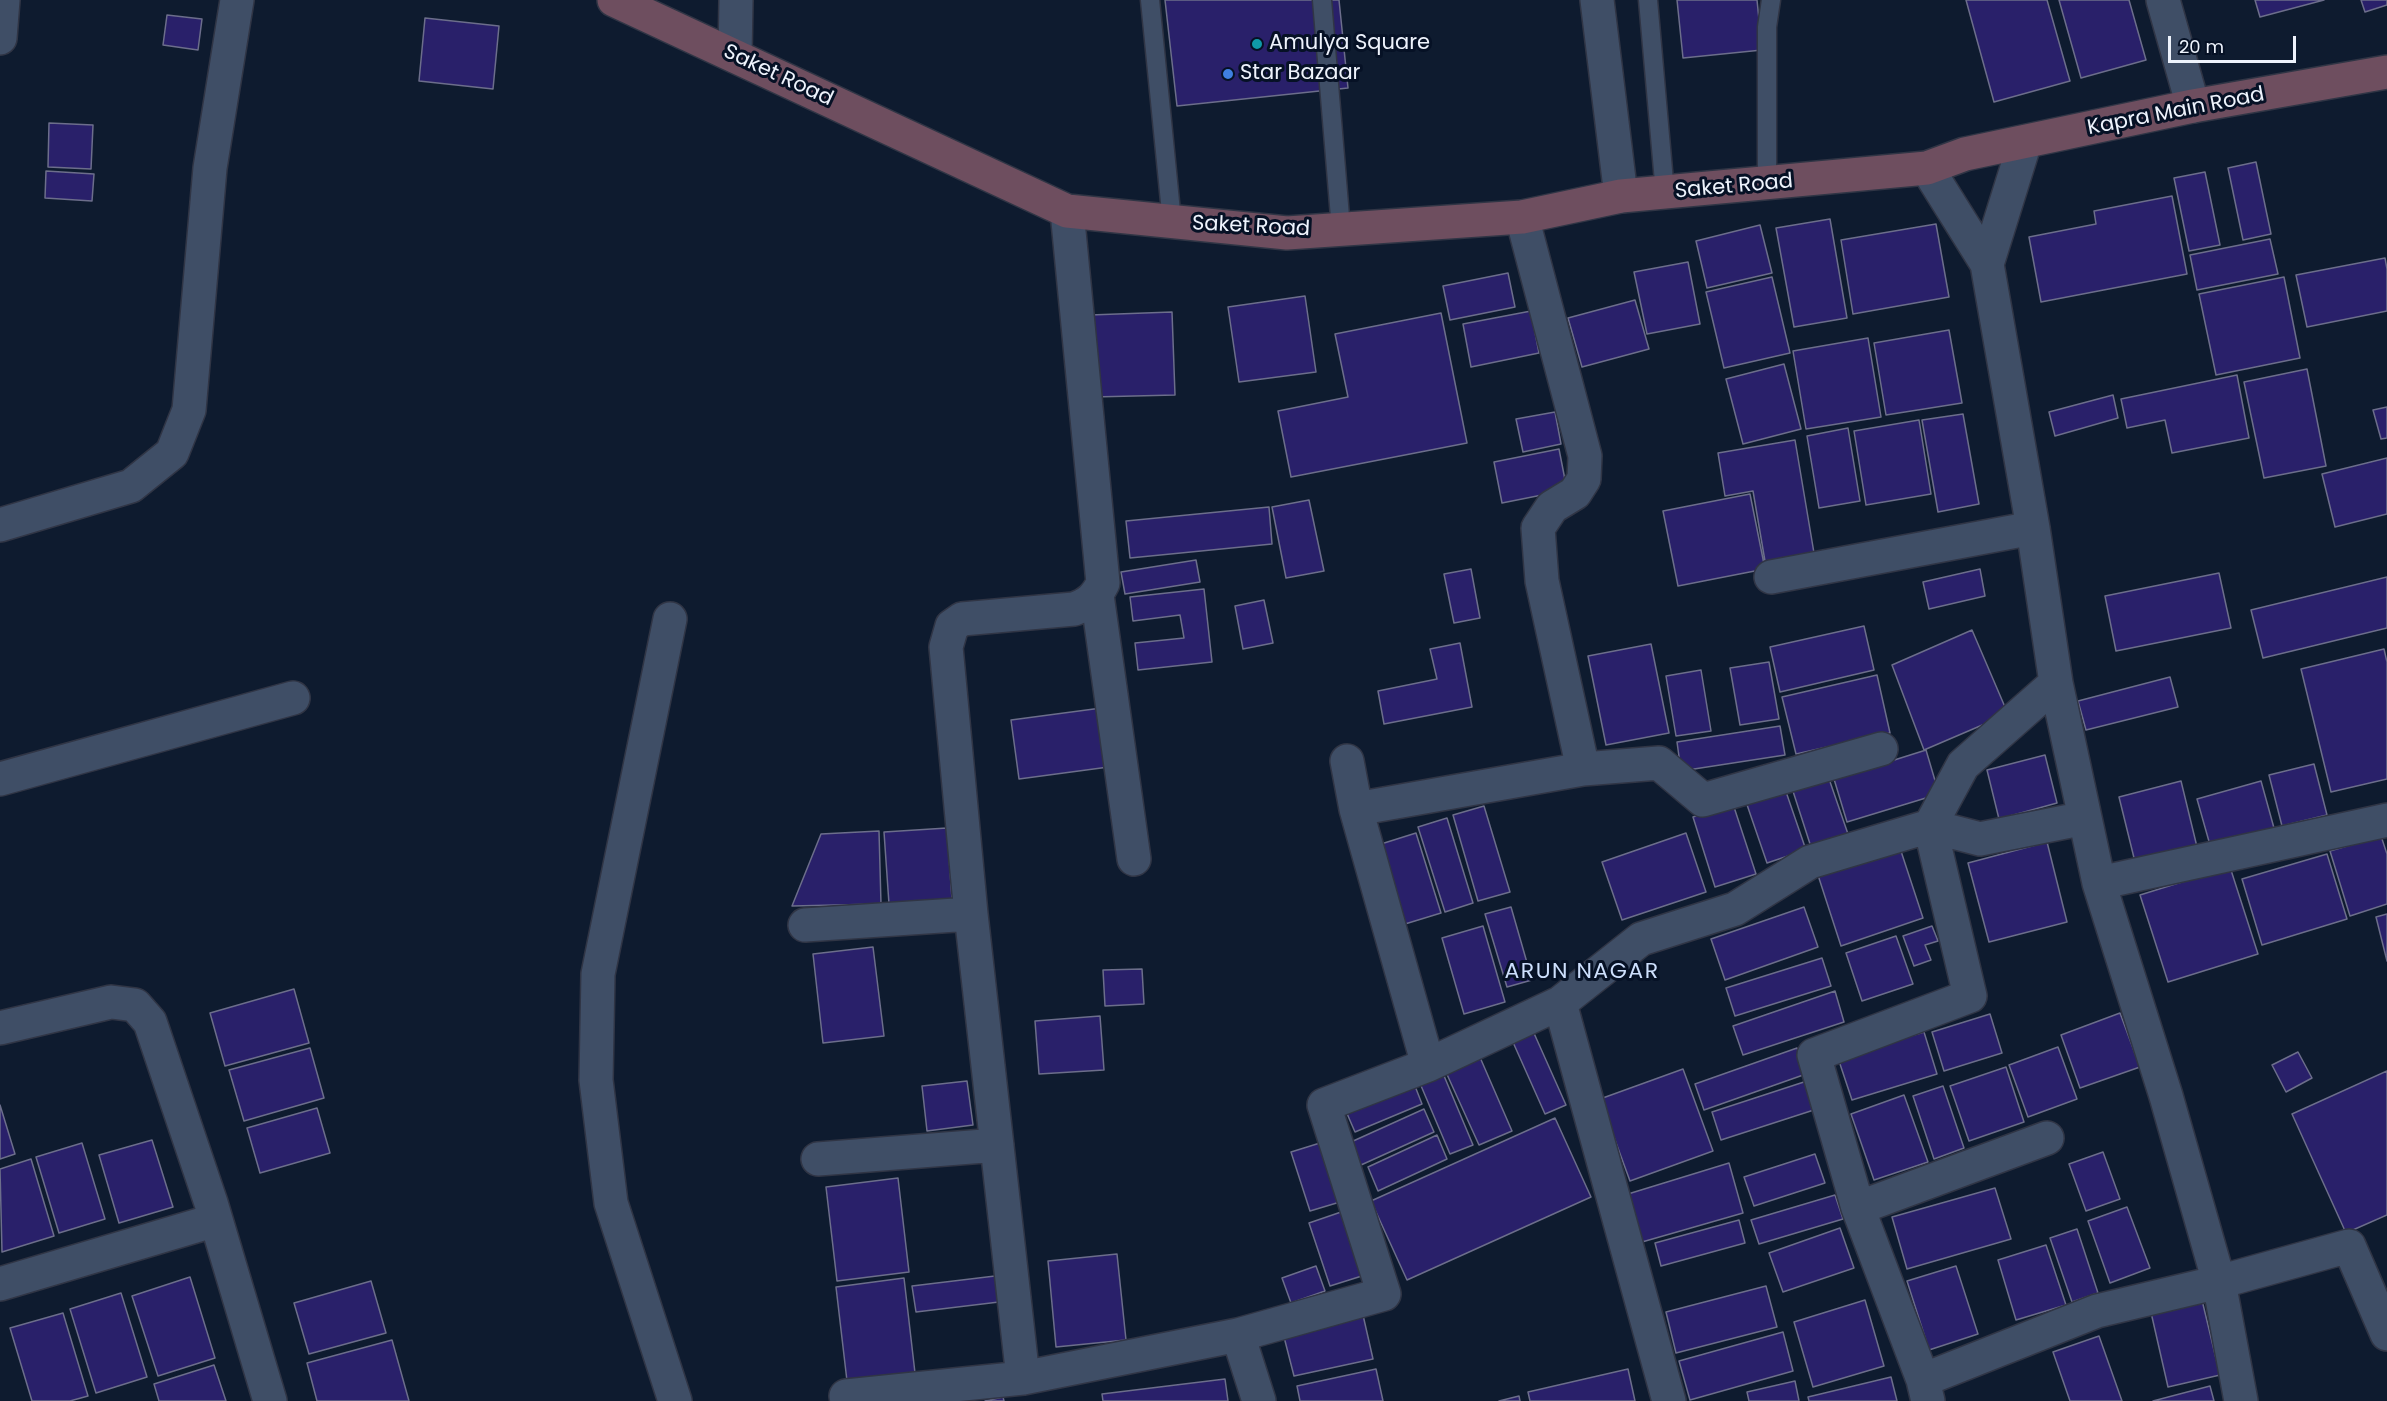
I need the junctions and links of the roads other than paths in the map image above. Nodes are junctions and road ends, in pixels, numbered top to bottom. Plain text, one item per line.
1 (3, 0) edge
2 (237, 0) edge
3 (614, 0) edge
4 (736, 0) edge
5 (1150, 0) edge
6 (1322, 0) edge
7 (1597, 0) edge
8 (1648, 0) edge
9 (1771, 0) edge
10 (2163, 0) edge
11 (0, 38) edge
12 (735, 56) junction
13 (2387, 72) edge
14 (2193, 106) junction
15 (2025, 142) junction
16 (1965, 154) joint
17 (1927, 168) junction
18 (1767, 184) junction
19 (1665, 193) junction
20 (1621, 196) junction
21 (1067, 211) junction
22 (1522, 217) junction
23 (1172, 222) junction
24 (1341, 229) junction
25 (1987, 264) junction
26 (0, 525) edge
27 (2033, 528) junction
28 (1771, 577) dead end
29 (1096, 595) junction
30 (670, 619) dead end
31 (2056, 683) junction
32 (293, 698) dead end
33 (1881, 749) dead end
34 (1347, 761) dead end
35 (1583, 769) junction
36 (0, 779) edge
37 (1356, 809) junction
38 (2085, 818) junction
39 (2387, 820) edge
40 (1930, 826) junction
41 (1134, 859) dead end
42 (2099, 883) junction
43 (971, 914) junction
44 (805, 925) dead end
45 (1560, 1004) junction
46 (0, 1028) edge
47 (1428, 1065) junction
48 (2048, 1138) dead end
49 (997, 1145) junction
50 (818, 1159) dead end
51 (1858, 1208) junction
52 (216, 1220) junction
53 (2219, 1282) junction
54 (0, 1284) edge
55 (2387, 1334) edge
56 (1238, 1335) junction
57 (1023, 1378) junction
58 (1926, 1390) edge
59 (846, 1396) dead end
60 (270, 1401) edge
61 (675, 1401) edge
62 (1259, 1401) edge
63 (1669, 1401) edge
64 (2241, 1401) edge

1 - 11 street
2 - 26 street
3 - 12 street, Saket Road
4 - 12 street
5 - 23 lane
6 - 24 lane
7 - 20 street
8 - 19 lane
9 - 18 lane
10 - 14 street
12 - 21 street, Saket Road
13 - 14 street, Kapra Main Road
14 - 15 street, Kapra Main Road
15 - 16 street, Kapra Main Road
15 - 25 street
16 - 17 street, Saket Road
17 - 18 street, Saket Road
17 - 25 street
18 - 19 street, Saket Road
19 - 20 street, Saket Road
20 - 22 street, Saket Road
21 - 23 street, Saket Road
21 - 29 street
22 - 24 street, Saket Road
22 - 35 street
23 - 24 street, Saket Road
25 - 27 street
27 - 28 street
27 - 31 street
29 - 41 street
29 - 43 street
30 - 61 street
31 - 38 street
31 - 40 street
32 - 36 street
33 - 35 street
34 - 37 street
35 - 37 street
37 - 47 street
38 - 40 street
38 - 42 street
39 - 42 street
40 - 45 street
40 - 51 street
42 - 53 street
43 - 44 street
43 - 49 street
45 - 47 street
45 - 63 street
46 - 52 street
47 - 56 street
48 - 51 street
49 - 50 street
49 - 57 street
51 - 58 street
52 - 54 street
52 - 60 street
53 - 55 street
53 - 58 street
53 - 64 street
56 - 57 street
56 - 62 street
57 - 59 street

